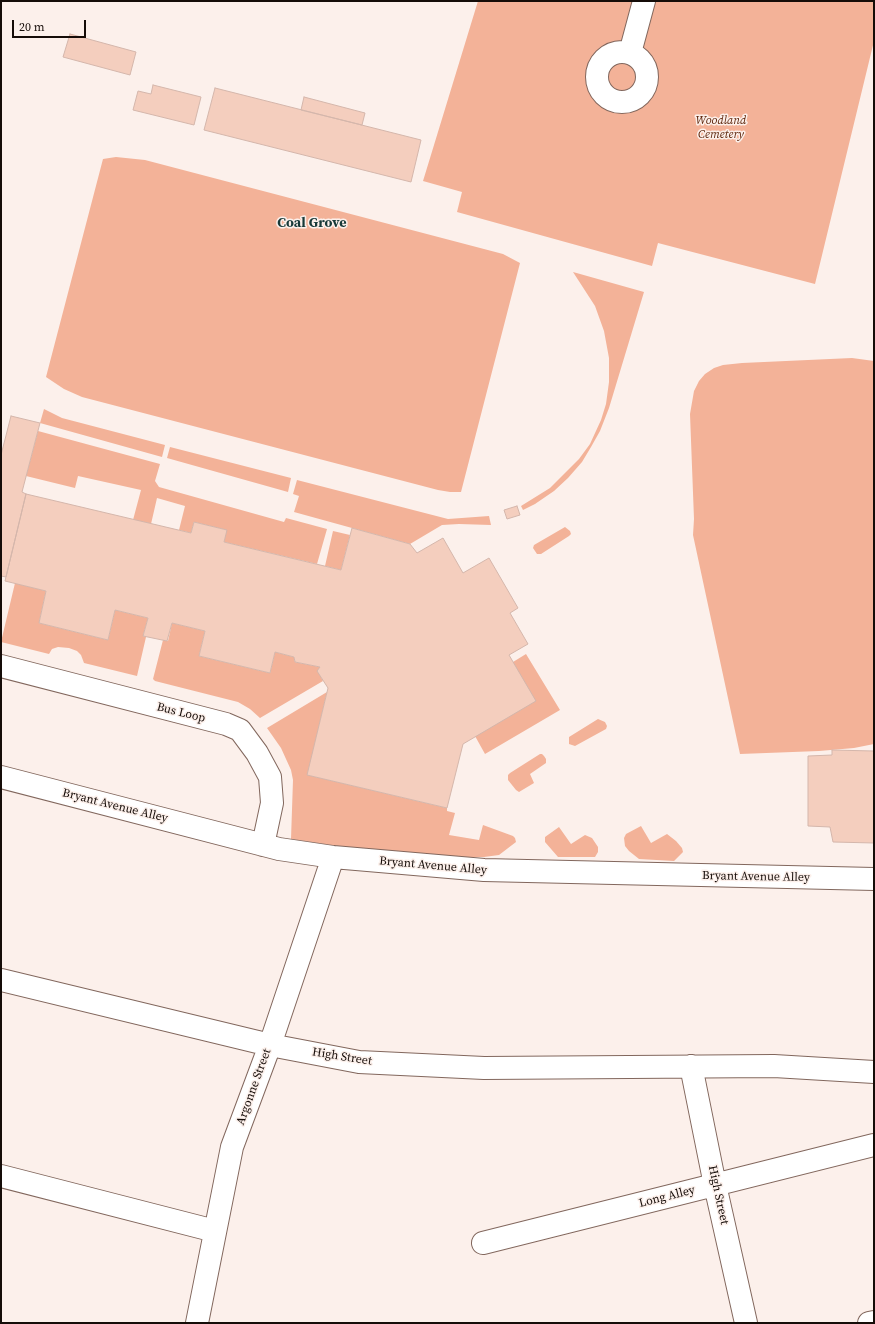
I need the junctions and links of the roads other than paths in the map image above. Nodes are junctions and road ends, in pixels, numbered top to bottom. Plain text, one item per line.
1 (644, 1) edge
2 (630, 54) dead end
3 (1, 666) edge
4 (1, 777) edge
5 (263, 845) junction
6 (333, 857) junction
7 (874, 879) edge
8 (1, 980) edge
9 (270, 1044) junction
10 (691, 1066) junction
11 (874, 1072) edge
12 (874, 1145) edge
13 (1, 1176) edge
14 (715, 1185) junction
15 (216, 1231) junction
16 (483, 1244) dead end
17 (874, 1322) edge
18 (197, 1323) edge
19 (746, 1323) edge
20 (869, 1323) edge

1 - 2 street
3 - 5 street, Bus Loop
4 - 5 street, Bryant Avenue Alley
5 - 6 street, Bryant Avenue Alley
6 - 7 street, Bryant Avenue Alley
6 - 9 street, Argonne Street
8 - 9 street, High Street
9 - 10 street, High Street
9 - 15 street, Argonne Street
10 - 11 street, High Street
10 - 14 street, High Street
12 - 14 street, Long Alley
13 - 15 street
14 - 16 street, Long Alley
14 - 19 street, High Street
15 - 18 street, Argonne Street
17 - 20 street

